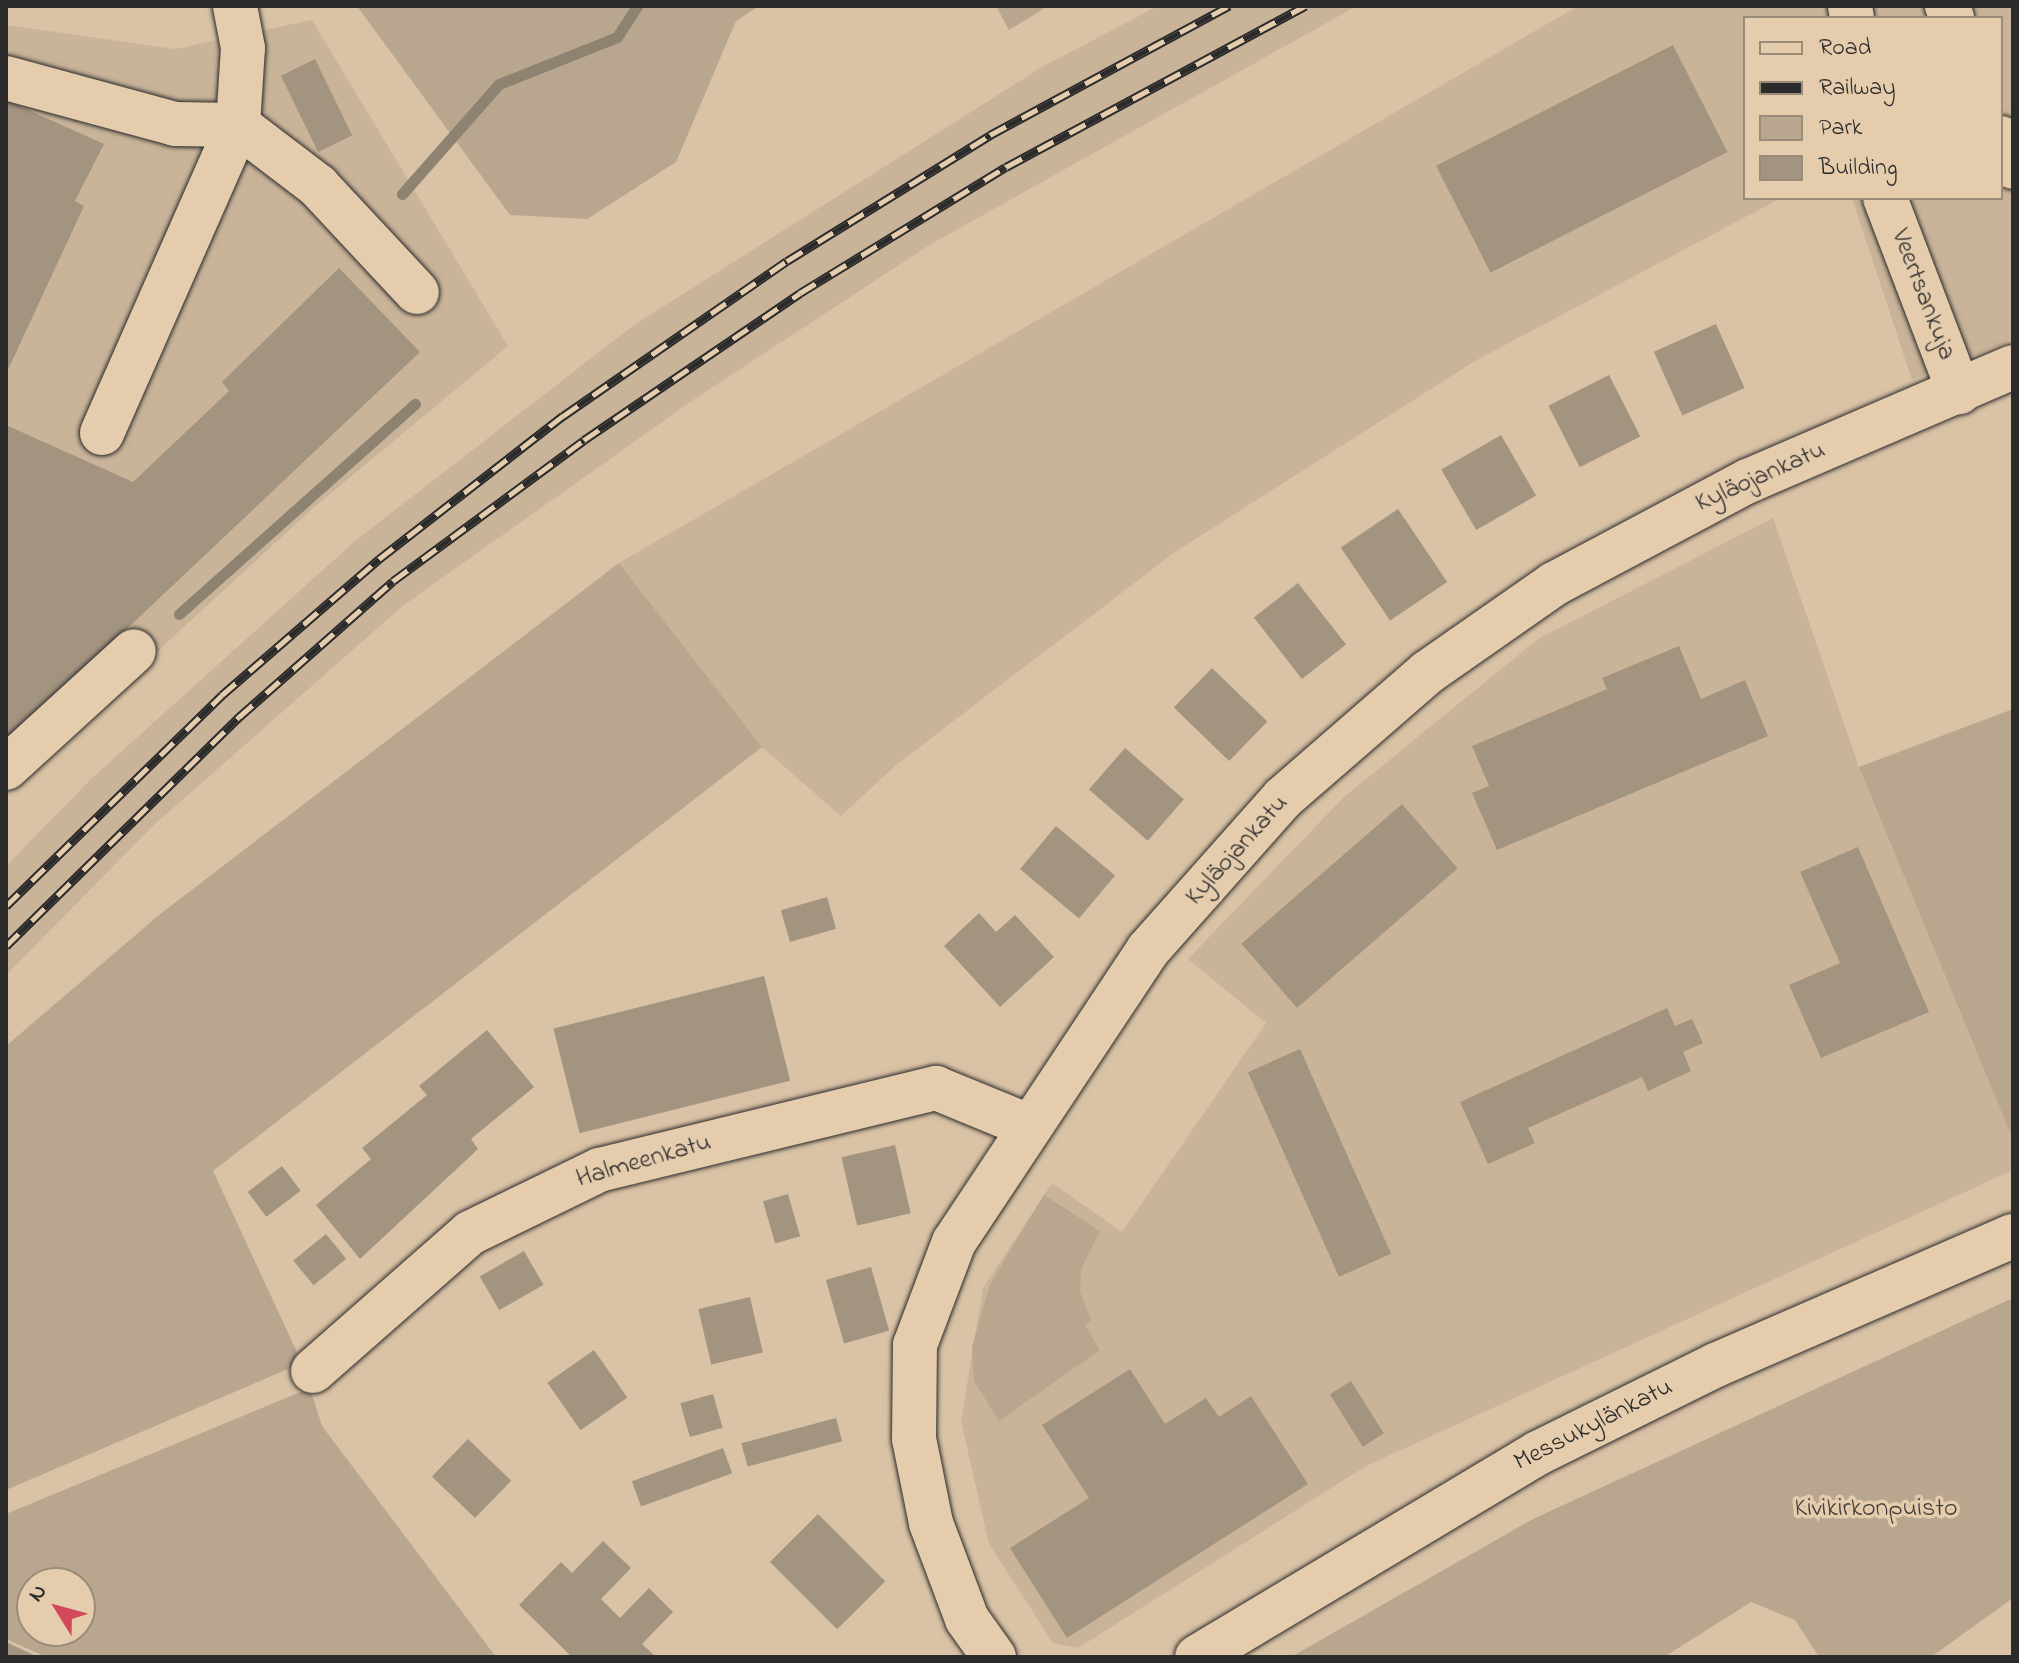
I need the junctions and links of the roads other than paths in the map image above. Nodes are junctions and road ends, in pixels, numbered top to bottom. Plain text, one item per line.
1 (235, 6) edge
2 (6, 78) edge
3 (238, 125) junction
4 (2003, 143) edge
5 (2013, 167) edge
6 (1886, 200) edge
7 (417, 292) dead end
8 (2013, 367) edge
9 (1959, 392) junction
10 (102, 433) dead end
11 (134, 651) dead end
12 (6, 768) edge
13 (1026, 1125) junction
14 (2013, 1236) edge
15 (313, 1371) dead end
16 (994, 1657) edge
17 (1197, 1657) edge

1 - 3 street
2 - 3 street
3 - 7 street
3 - 10 street
4 - 5 street
6 - 9 street, Veertsankuja
8 - 9 street, Kyläojankatu
9 - 13 street, Kyläojankatu
11 - 12 street
13 - 15 street, Halmeenkatu
13 - 16 street, Kyläojankatu
14 - 17 street, Messukylänkatu

